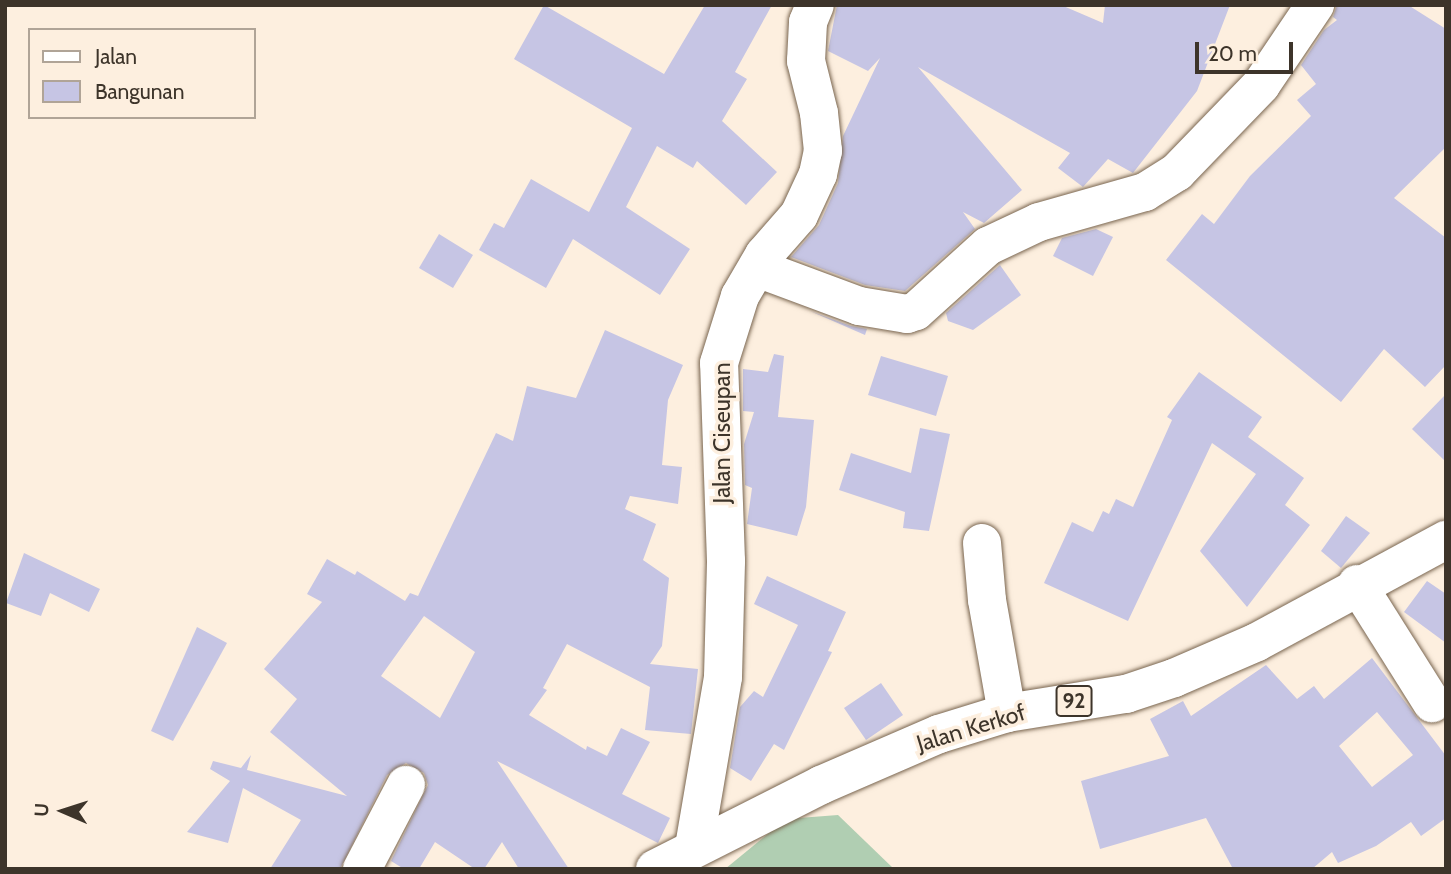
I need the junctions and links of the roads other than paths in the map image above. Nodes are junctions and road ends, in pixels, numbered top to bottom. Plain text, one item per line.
1 (815, 5) edge
2 (1315, 5) edge
3 (757, 268) junction
4 (982, 543) dead end
5 (1443, 548) edge
6 (1357, 584) junction
7 (1432, 703) dead end
8 (1007, 713) junction
9 (406, 785) dead end
10 (694, 847) junction
11 (362, 869) edge
12 (655, 869) edge

1 - 3 main road, Jalan Ciseupan
2 - 3 main road
3 - 10 main road, Jalan Ciseupan
4 - 8 main road
5 - 6 main road, Jalan Kerkof / 92
6 - 7 main road
6 - 8 main road, Jalan Kerkof / 92
8 - 10 main road, Jalan Kerkof / 92
9 - 11 main road
10 - 12 main road, Jalan Kerkof / 92

